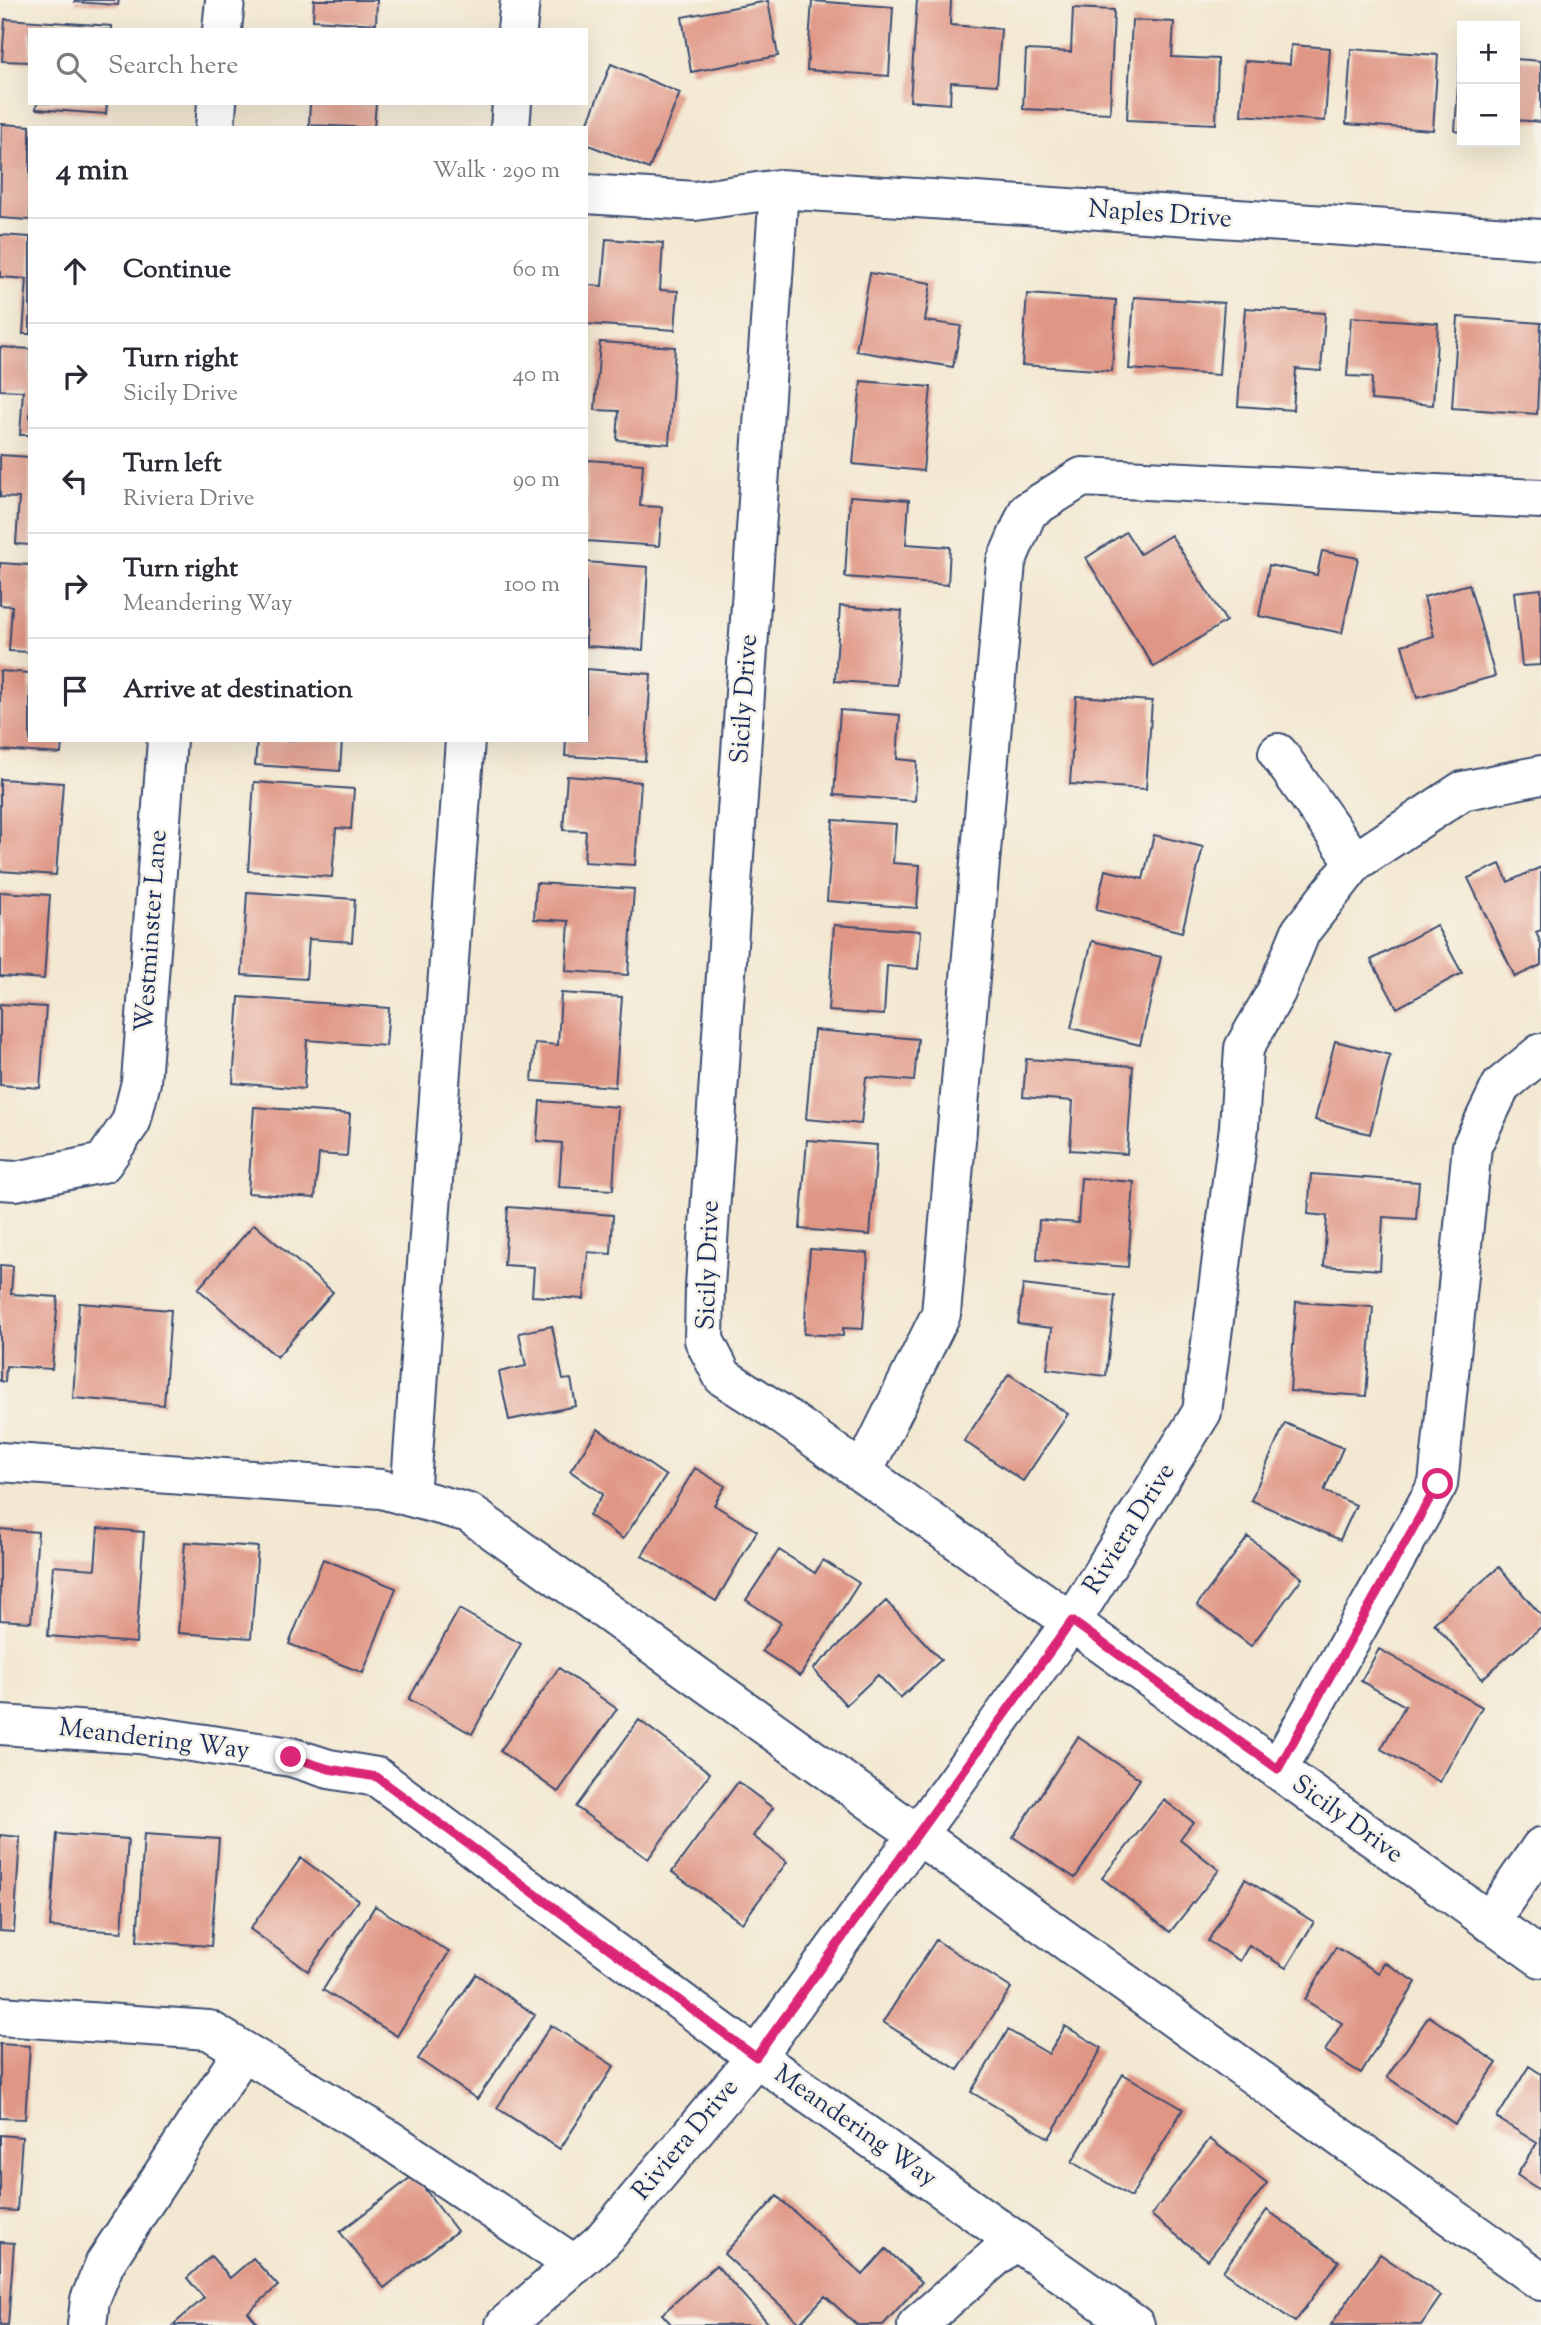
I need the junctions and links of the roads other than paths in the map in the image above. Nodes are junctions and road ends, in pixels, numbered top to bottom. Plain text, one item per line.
1 (225, 0) edge
2 (520, 0) edge
3 (222, 28) edge
4 (517, 28) edge
5 (217, 105) edge
6 (512, 105) edge
7 (215, 126) edge
8 (510, 126) edge
9 (779, 189) junction
10 (588, 194) edge
11 (1541, 239) edge
12 (1541, 499) edge
13 (167, 742) edge
14 (465, 742) edge
15 (1278, 753) dead end
16 (1541, 775) edge
17 (1355, 862) junction
18 (1541, 1052) edge
19 (0, 1180) edge
20 (0, 1462) edge
21 (863, 1472) junction
22 (410, 1497) junction
23 (1072, 1621) junction
24 (0, 1724) edge
25 (1278, 1769) junction
26 (917, 1834) junction
27 (1541, 1847) edge
28 (1489, 1922) junction
29 (1541, 1958) edge
30 (0, 2016) edge
31 (243, 2051) junction
32 (756, 2057) junction
33 (1015, 2240) junction
34 (575, 2265) junction
35 (1541, 2281) edge
36 (87, 2325) edge
37 (505, 2325) edge
38 (917, 2325) edge
39 (1135, 2325) edge

1 - 3 street
2 - 4 street
5 - 7 street
6 - 8 street
9 - 10 street, Naples Drive
9 - 11 street, Naples Drive
9 - 21 street, Sicily Drive
12 - 21 street
13 - 19 street, Westminster Lane
14 - 22 street
15 - 17 street
16 - 17 street, Riviera Drive
17 - 23 street, Riviera Drive
18 - 25 street
20 - 22 street
21 - 23 street, Sicily Drive
22 - 26 street
23 - 25 street, Sicily Drive
23 - 26 street, Riviera Drive
24 - 32 street, Meandering Way
25 - 28 street, Sicily Drive
26 - 32 street, Riviera Drive
26 - 35 street
27 - 28 street
28 - 29 street, Sicily Drive
30 - 31 street
31 - 34 street
31 - 36 street
32 - 33 street, Meandering Way
32 - 34 street, Riviera Drive
33 - 38 street
33 - 39 street, Meandering Way
34 - 37 street, Riviera Drive

